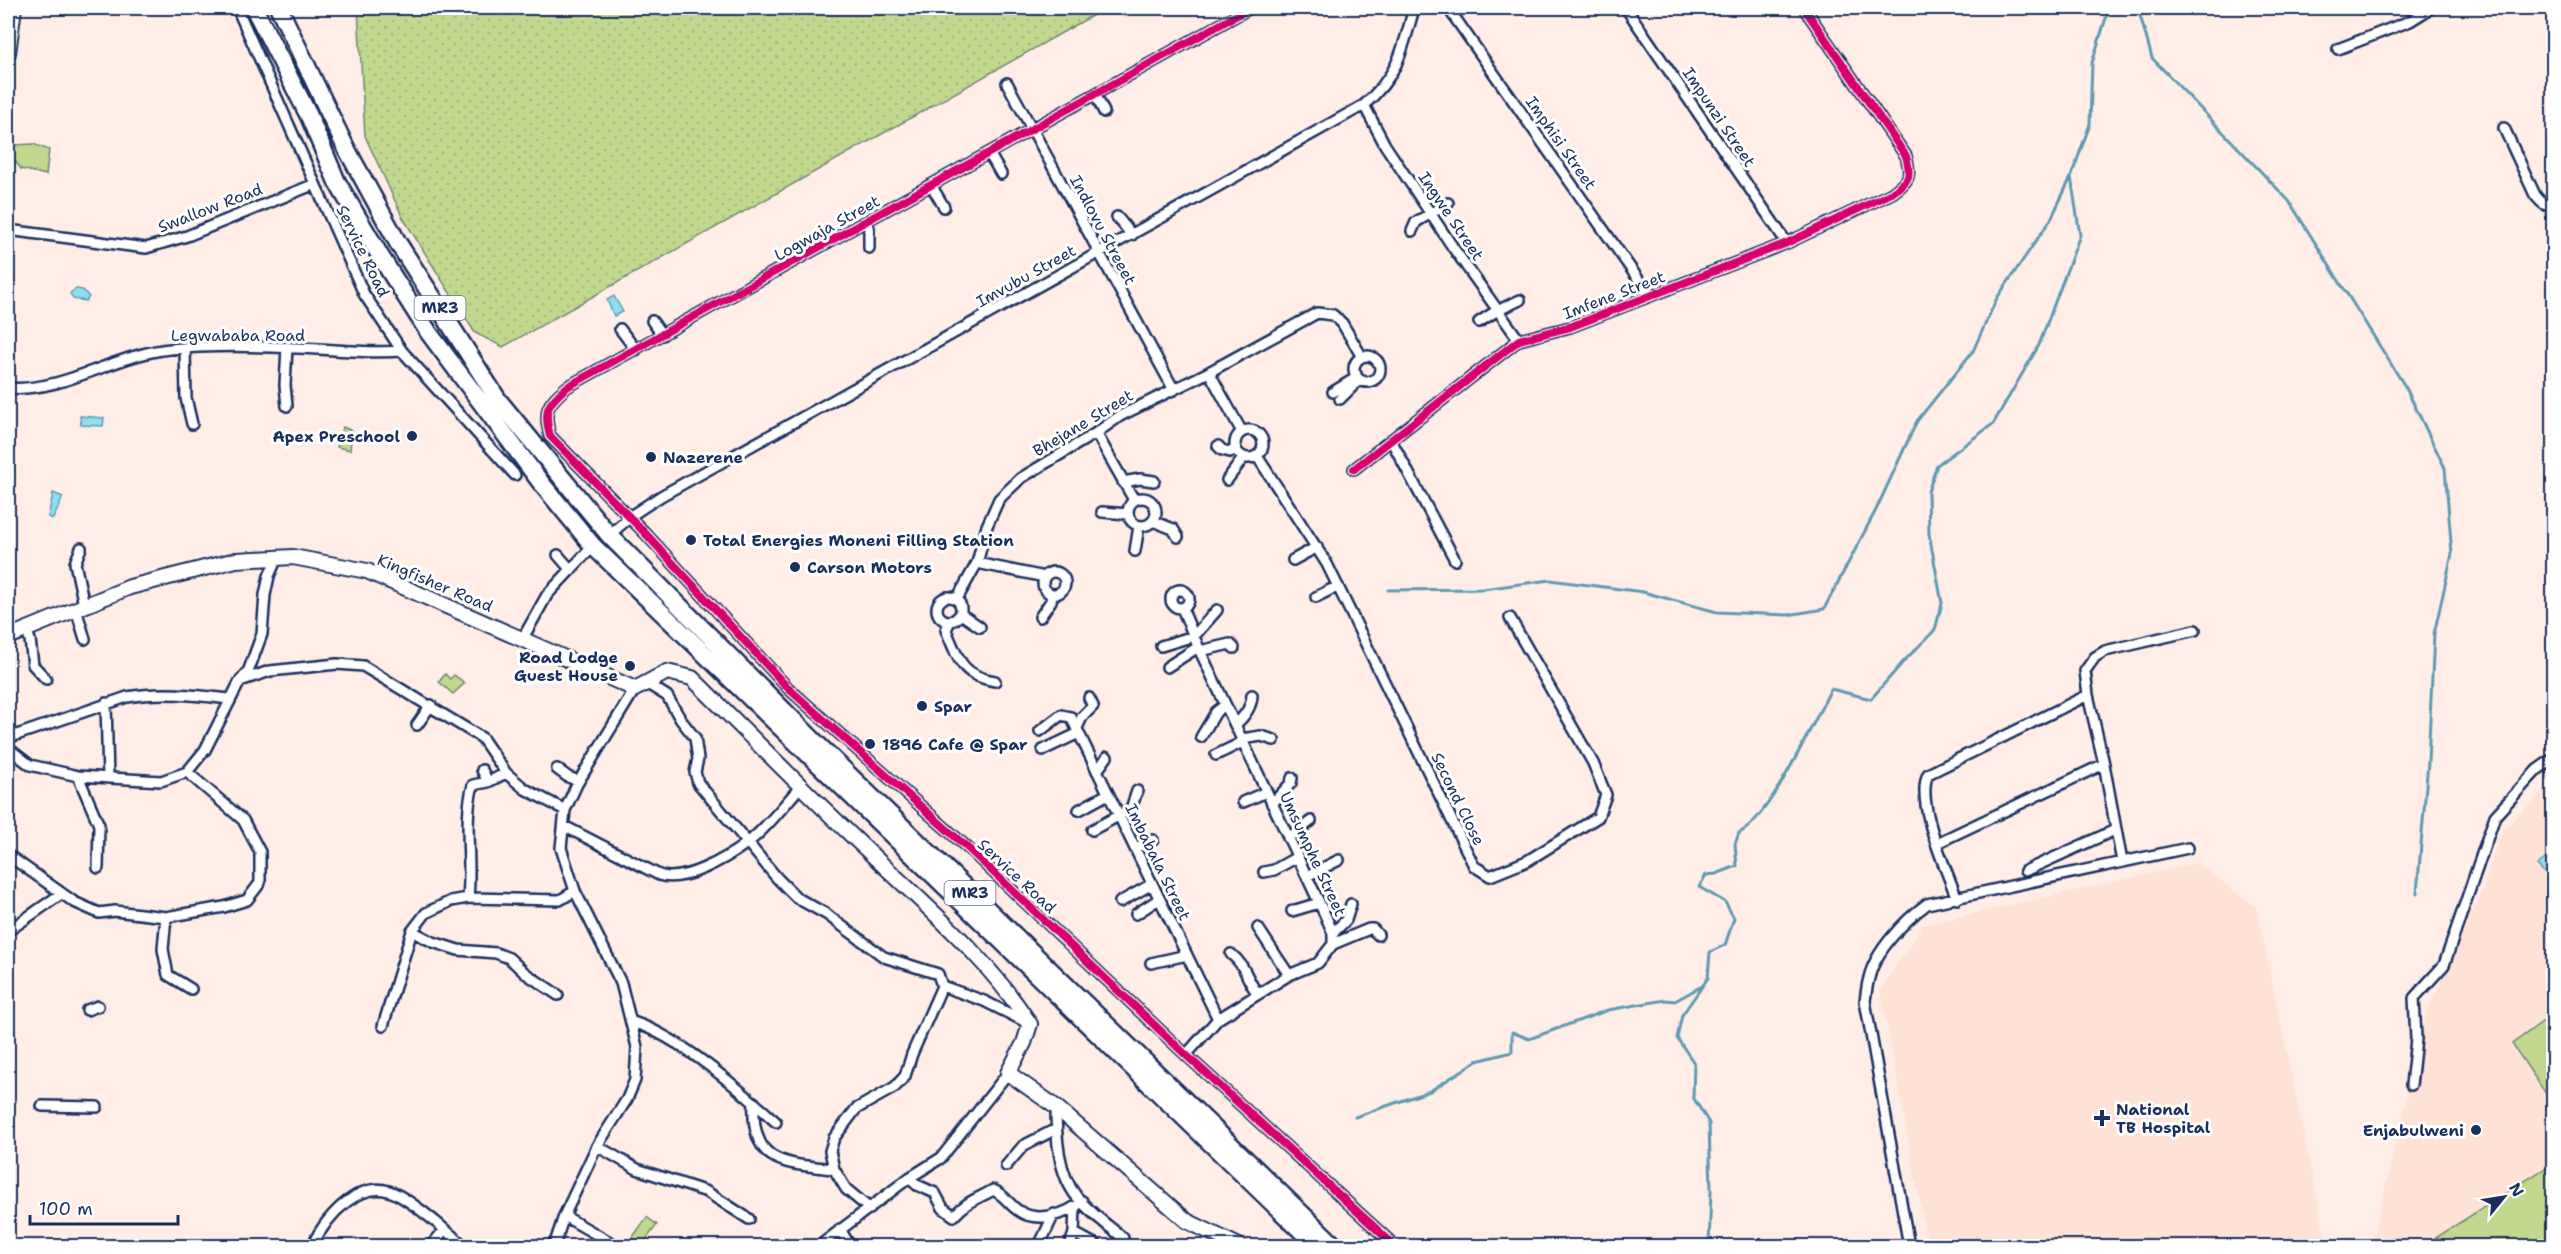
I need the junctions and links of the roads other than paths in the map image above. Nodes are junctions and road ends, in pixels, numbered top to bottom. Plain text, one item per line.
1 (14, 8) edge
2 (237, 8) edge
3 (254, 8) edge
4 (281, 8) edge
5 (1250, 8) edge
6 (1414, 8) edge
7 (1448, 8) edge
8 (1626, 8) edge
9 (1804, 8) edge
10 (2431, 8) edge
11 (2338, 49) dead end
12 (8, 53) edge
13 (1007, 83) dead end
14 (1095, 94) junction
15 (1364, 105) junction
16 (1104, 112) dead end
17 (2504, 128) dead end
18 (1032, 129) junction
19 (989, 153) junction
20 (1001, 174) dead end
21 (315, 184) junction
22 (931, 185) junction
23 (1448, 203) dead end
24 (2553, 205) edge
25 (944, 207) dead end
26 (1432, 213) junction
27 (1117, 217) dead end
28 (865, 221) junction
29 (8, 230) edge
30 (1412, 231) dead end
31 (1132, 235) junction
32 (1787, 243) junction
33 (869, 248) dead end
34 (1098, 254) junction
35 (1650, 296) junction
36 (1520, 300) dead end
37 (1498, 311) junction
38 (652, 321) dead end
39 (1479, 322) dead end
40 (620, 329) dead end
41 (662, 335) junction
42 (1519, 340) junction
43 (185, 348) junction
44 (287, 348) junction
45 (636, 350) junction
46 (402, 351) junction
47 (1362, 357) junction
48 (1209, 372) junction
49 (1358, 377) junction
50 (8, 388) edge
51 (1174, 390) junction
52 (1333, 392) dead end
53 (1340, 399) dead end
54 (287, 406) dead end
55 (192, 424) dead end
56 (1242, 432) junction
57 (1096, 433) junction
58 (1390, 440) junction
59 (1218, 446) dead end
60 (1236, 449) junction
61 (1257, 456) junction
62 (1244, 457) junction
63 (1354, 469) dead end
64 (515, 475) dead end
65 (1227, 480) dead end
66 (1154, 481) dead end
67 (1124, 482) junction
68 (1134, 500) junction
69 (1102, 512) dead end
70 (1128, 514) junction
71 (629, 519) junction
72 (1153, 521) junction
73 (1139, 526) junction
74 (609, 535) junction
75 (1178, 537) dead end
76 (594, 546) junction
77 (81, 548) dead end
78 (1317, 548) junction
79 (1135, 551) dead end
80 (558, 555) dead end
81 (277, 558) junction
82 (1293, 560) dead end
83 (1455, 560) dead end
84 (977, 563) junction
85 (571, 570) junction
86 (1045, 577) junction
87 (1338, 586) junction
88 (1052, 594) junction
89 (1316, 597) dead end
90 (957, 599) junction
91 (80, 607) junction
92 (1182, 608) dead end
93 (1217, 610) dead end
94 (961, 614) junction
95 (1040, 616) dead end
96 (1510, 618) dead end
97 (950, 621) junction
98 (980, 627) dead end
99 (26, 629) junction
100 (2195, 630) dead end
101 (1194, 636) junction
102 (8, 637) edge
103 (523, 638) junction
104 (85, 639) dead end
105 (1161, 646) dead end
106 (1234, 648) dead end
107 (1199, 649) junction
108 (1167, 667) dead end
109 (46, 678) dead end
110 (240, 681) junction
111 (995, 681) dead end
112 (641, 686) junction
113 (2088, 694) junction
114 (1252, 695) dead end
115 (1089, 698) dead end
116 (230, 699) junction
117 (106, 703) junction
118 (431, 705) junction
119 (1225, 705) junction
120 (1234, 724) junction
121 (417, 725) dead end
122 (1040, 731) dead end
123 (1078, 731) junction
124 (1201, 737) dead end
125 (8, 738) edge
126 (1274, 740) dead end
127 (1242, 741) junction
128 (8, 748) edge
129 (1043, 750) dead end
130 (1216, 755) dead end
131 (1107, 757) dead end
132 (2553, 758) edge
133 (2104, 764) junction
134 (557, 769) dead end
135 (483, 770) dead end
136 (1097, 771) junction
137 (187, 772) junction
138 (506, 772) junction
139 (78, 776) junction
140 (108, 778) junction
141 (1292, 778) dead end
142 (579, 781) junction
143 (488, 782) junction
144 (801, 786) junction
145 (1137, 791) dead end
146 (1266, 792) junction
147 (1108, 794) junction
148 (1244, 802) dead end
149 (1272, 804) junction
150 (565, 810) junction
151 (1079, 810) dead end
152 (1120, 815) junction
153 (1311, 821) dead end
154 (564, 826) junction
155 (1092, 830) dead end
156 (2115, 830) junction
157 (1288, 838) junction
158 (1153, 840) dead end
159 (748, 842) junction
160 (1937, 843) junction
161 (1135, 848) junction
162 (2188, 848) dead end
163 (8, 855) edge
164 (1297, 857) junction
165 (1339, 860) dead end
166 (2122, 862) junction
167 (98, 868) dead end
168 (2025, 871) dead end
169 (1264, 872) dead end
170 (1307, 876) junction
171 (1152, 884) junction
172 (575, 891) junction
173 (61, 894) junction
174 (468, 898) junction
175 (1159, 899) junction
176 (1957, 899) junction
177 (1120, 902) dead end
178 (1319, 903) junction
179 (1351, 904) dead end
180 (1292, 911) dead end
181 (1136, 914) dead end
182 (166, 917) junction
183 (1258, 928) dead end
184 (8, 931) edge
185 (412, 932) junction
186 (1333, 933) junction
187 (1378, 935) dead end
188 (1334, 944) junction
189 (1231, 954) dead end
190 (1186, 955) junction
191 (1151, 963) dead end
192 (1289, 975) junction
193 (942, 986) junction
194 (191, 989) dead end
195 (1262, 992) junction
196 (558, 995) dead end
197 (98, 1006) dead end
198 (87, 1010) dead end
199 (1218, 1019) junction
200 (633, 1022) junction
201 (1030, 1024) junction
202 (383, 1026) dead end
203 (1186, 1055) junction
204 (1008, 1073) junction
205 (2411, 1085) dead end
206 (754, 1102) junction
207 (42, 1106) dead end
208 (97, 1107) dead end
209 (1056, 1107) junction
210 (776, 1122) dead end
211 (1056, 1129) junction
212 (597, 1146) junction
213 (1006, 1166) dead end
214 (834, 1169) junction
215 (909, 1178) junction
216 (1078, 1204) junction
217 (870, 1209) junction
218 (1054, 1214) junction
219 (564, 1216) junction
220 (749, 1219) dead end
221 (840, 1229) junction
222 (444, 1230) junction
223 (1074, 1233) junction
224 (1123, 1238) dead end
225 (1070, 1245) dead end
226 (312, 1246) edge
227 (432, 1246) edge
228 (465, 1246) edge
229 (554, 1246) edge
230 (617, 1246) edge
231 (819, 1246) edge
232 (850, 1246) edge
233 (1039, 1246) edge
234 (1098, 1246) edge
235 (1239, 1246) edge
236 (1317, 1246) edge
237 (1335, 1246) edge
238 (1395, 1246) edge
239 (1909, 1246) edge

1 - 12 street
2 - 21 street, Service Road
3 - 76 highway, MR3
4 - 74 highway, MR3
5 - 14 street, Logwaja Street
6 - 15 street, Imvubu Street
7 - 35 street, Imphisi Street
8 - 32 street, Impunzi Street
9 - 32 street, Imfene Street
10 - 11 street
13 - 18 street, Indlovu Streeet
14 - 16 street
14 - 18 street, Logwaja Street
15 - 26 street, Ingwe Street
15 - 31 street, Imvubu Street
17 - 24 street
18 - 19 street, Logwaja Street
18 - 34 street, Indlovu Streeet
19 - 20 street
19 - 22 street, Logwaja Street
21 - 29 street, Swallow Road
21 - 46 street, Service Road
22 - 25 street
22 - 28 street, Logwaja Street
23 - 26 street
26 - 30 street
26 - 37 street, Ingwe Street
27 - 31 street
28 - 33 street
28 - 41 street, Logwaja Street
31 - 34 street, Imvubu Street
32 - 35 street, Imfene Street
34 - 51 street, Indlovu Streeet
34 - 71 street, Imvubu Street
35 - 42 street, Imfene Street
36 - 37 street
37 - 39 street
37 - 42 street, Ingwe Street
38 - 41 street
40 - 45 street
41 - 45 street, Logwaja Street
42 - 58 street, Imfene Street
43 - 44 street, Legwababa Road
43 - 50 street, Legwababa Road
43 - 55 street
44 - 46 street, Legwababa Road
44 - 54 street
45 - 71 street, Logwaja Street
46 - 64 street, Service Road
47 - 48 street, Bhejane Street
47 - 49 street
47 - 49 street
48 - 51 street, Bhejane Street
48 - 56 street
49 - 52 street
49 - 53 street
51 - 57 street, Bhejane Street
56 - 60 street
56 - 61 street
57 - 67 street
57 - 84 street, Bhejane Street
58 - 63 street, Imfene Street
58 - 83 street
59 - 60 street
60 - 62 street
61 - 62 street
61 - 78 street, Second Close
62 - 65 street
66 - 67 street
67 - 68 street
68 - 70 street
68 - 72 street
69 - 70 street
70 - 73 street
71 - 74 street, Imvubu Street
71 - 203 street, Service Road
72 - 73 street
72 - 75 street
73 - 79 street
74 - 237 highway, MR3
76 - 85 street
76 - 236 highway, MR3
77 - 91 street
78 - 82 street
78 - 87 street, Second Close
80 - 85 street
81 - 91 street, Kingfisher Road
81 - 103 street, Kingfisher Road
81 - 110 street
84 - 86 street
84 - 90 street, Bhejane Street
85 - 103 street
86 - 88 street
86 - 88 street
87 - 89 street
87 - 96 street, Second Close
88 - 95 street
90 - 94 street
90 - 97 street
91 - 99 street, Kingfisher Road
91 - 104 street
92 - 101 street, Umsumphe Street
93 - 101 street
94 - 97 street
94 - 98 street
97 - 111 street
99 - 102 street, Kingfisher Road
99 - 109 street
100 - 113 street
101 - 105 street
101 - 107 street, Umsumphe Street
103 - 112 street, Kingfisher Road
106 - 107 street
107 - 108 street
107 - 119 street, Umsumphe Street
110 - 116 street
110 - 118 street
112 - 142 street
112 - 144 street
112 - 159 street
113 - 133 street
113 - 160 street
114 - 120 street
115 - 123 street
116 - 117 street
116 - 137 street
117 - 125 street
117 - 140 street
118 - 121 street
118 - 138 street
119 - 120 street, Umsumphe Street
119 - 124 street
120 - 127 street, Umsumphe Street
122 - 123 street, Imbabala Street
123 - 129 street
123 - 136 street, Imbabala Street
126 - 127 street
127 - 130 street
127 - 146 street, Umsumphe Street
128 - 139 street
131 - 136 street
132 - 205 street
133 - 156 street
133 - 160 street
134 - 142 street
135 - 143 street
136 - 147 street, Imbabala Street
137 - 140 street
137 - 182 street
138 - 143 street
138 - 150 street
139 - 140 street
139 - 167 street
141 - 149 street
142 - 150 street
143 - 174 street
144 - 159 street
144 - 201 street
145 - 152 street
146 - 148 street
146 - 149 street, Umsumphe Street
147 - 151 street
147 - 152 street, Imbabala Street
149 - 157 street, Umsumphe Street
150 - 154 street
152 - 155 street
152 - 161 street, Imbabala Street
153 - 157 street
154 - 159 street
154 - 172 street
156 - 166 street
156 - 168 street
157 - 164 street, Umsumphe Street
158 - 161 street
159 - 193 street
160 - 176 street
161 - 171 street, Imbabala Street
162 - 166 street
163 - 173 street
164 - 169 street
164 - 170 street, Umsumphe Street
165 - 170 street
166 - 176 street
170 - 178 street, Umsumphe Street
171 - 175 street, Imbabala Street
171 - 177 street
172 - 174 street
172 - 200 street
173 - 182 street
173 - 184 street
174 - 185 street
175 - 181 street
175 - 190 street, Imbabala Street
176 - 239 street
178 - 180 street
178 - 186 street, Umsumphe Street
179 - 186 street
182 - 194 street
183 - 192 street
185 - 196 street
185 - 202 street
186 - 188 street, Umsumphe Street
187 - 188 street
188 - 192 street, Umsumphe Street
189 - 195 street
190 - 191 street
190 - 199 street, Imbabala Street
192 - 195 street, Umsumphe Street
193 - 201 street
193 - 214 street
195 - 199 street, Umsumphe Street
197 - 198 street
199 - 203 street, Umsumphe Street
200 - 206 street
200 - 212 street
201 - 204 street
203 - 238 street, Service Road
204 - 209 street
204 - 215 street
206 - 210 street
206 - 214 street
207 - 208 street
209 - 211 street
209 - 235 street
211 - 213 street
211 - 216 street
212 - 219 street
212 - 220 street
214 - 217 street
215 - 217 street
215 - 218 street
216 - 218 street
216 - 223 street
216 - 224 street
217 - 221 street
218 - 233 street
219 - 229 street
219 - 230 street
221 - 231 street
221 - 232 street
222 - 226 street
222 - 227 street
222 - 228 street
223 - 225 street
223 - 234 street

